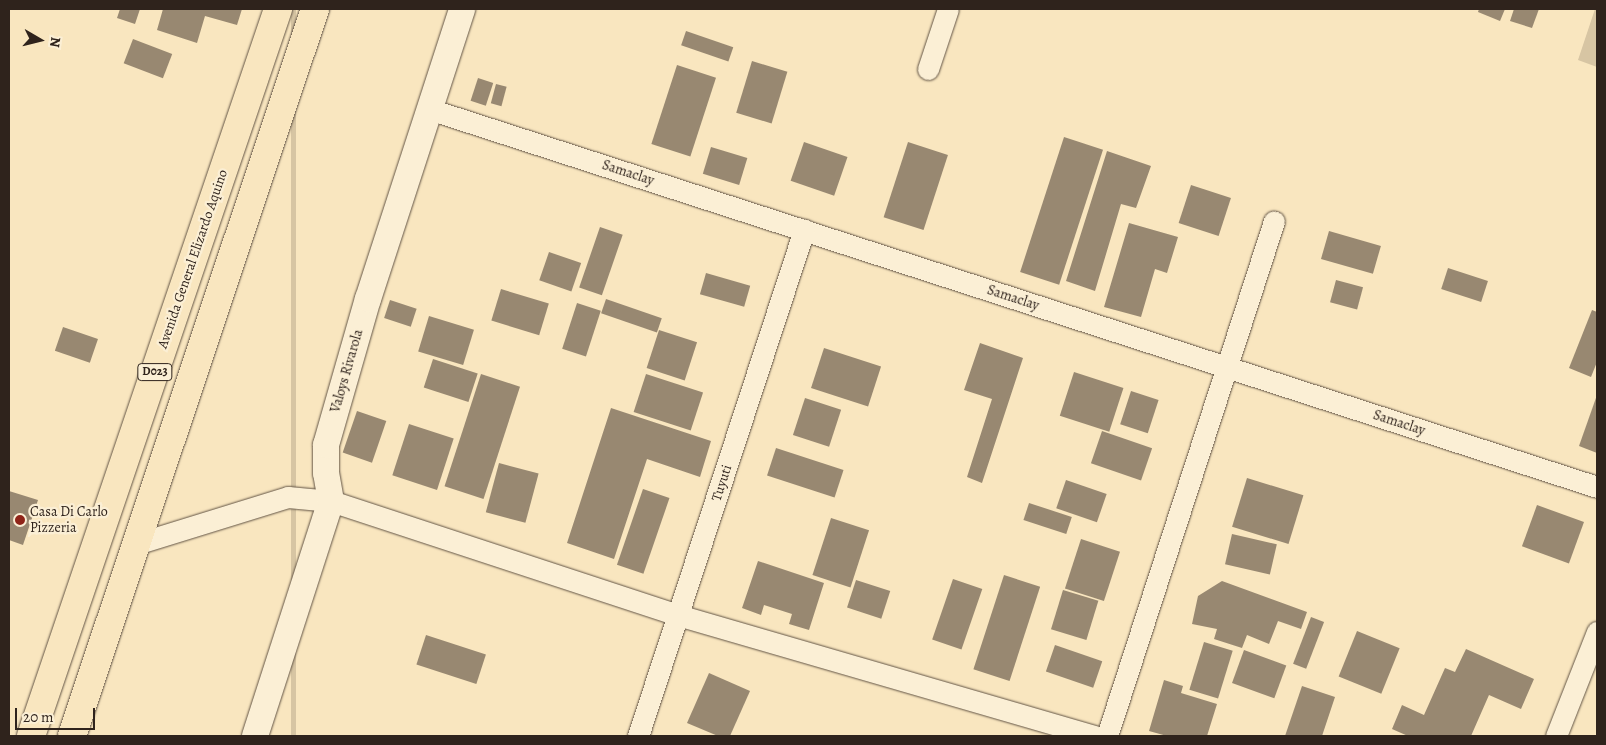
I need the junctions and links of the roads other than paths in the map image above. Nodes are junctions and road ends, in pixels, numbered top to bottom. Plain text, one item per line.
1 (278, 9) edge
2 (315, 9) edge
3 (462, 9) edge
4 (948, 9) edge
5 (928, 69) dead end
6 (429, 109) junction
7 (1274, 221) dead end
8 (804, 230) junction
9 (1225, 366) junction
10 (1597, 486) edge
11 (331, 501) junction
12 (136, 544) junction
13 (678, 615) junction
14 (1597, 632) edge
15 (31, 736) edge
16 (72, 736) edge
17 (255, 736) edge
18 (638, 736) edge
19 (1095, 736) edge
20 (1107, 736) edge
21 (1556, 736) edge

1 - 15 main road, Avenida General Elizardo Aquino / D023
2 - 12 main road, D023
3 - 6 street, Valoys Rivarola
4 - 5 street
6 - 8 street, Samaclay
6 - 11 street, Valoys Rivarola
7 - 9 street
8 - 9 street, Samaclay
8 - 13 street, Tuyuti
9 - 10 street, Samaclay
9 - 20 street
11 - 12 street
11 - 13 street
11 - 17 street, Valoys Rivarola
12 - 16 main road, D023
13 - 18 street, Tuyuti
13 - 19 street
14 - 21 street

